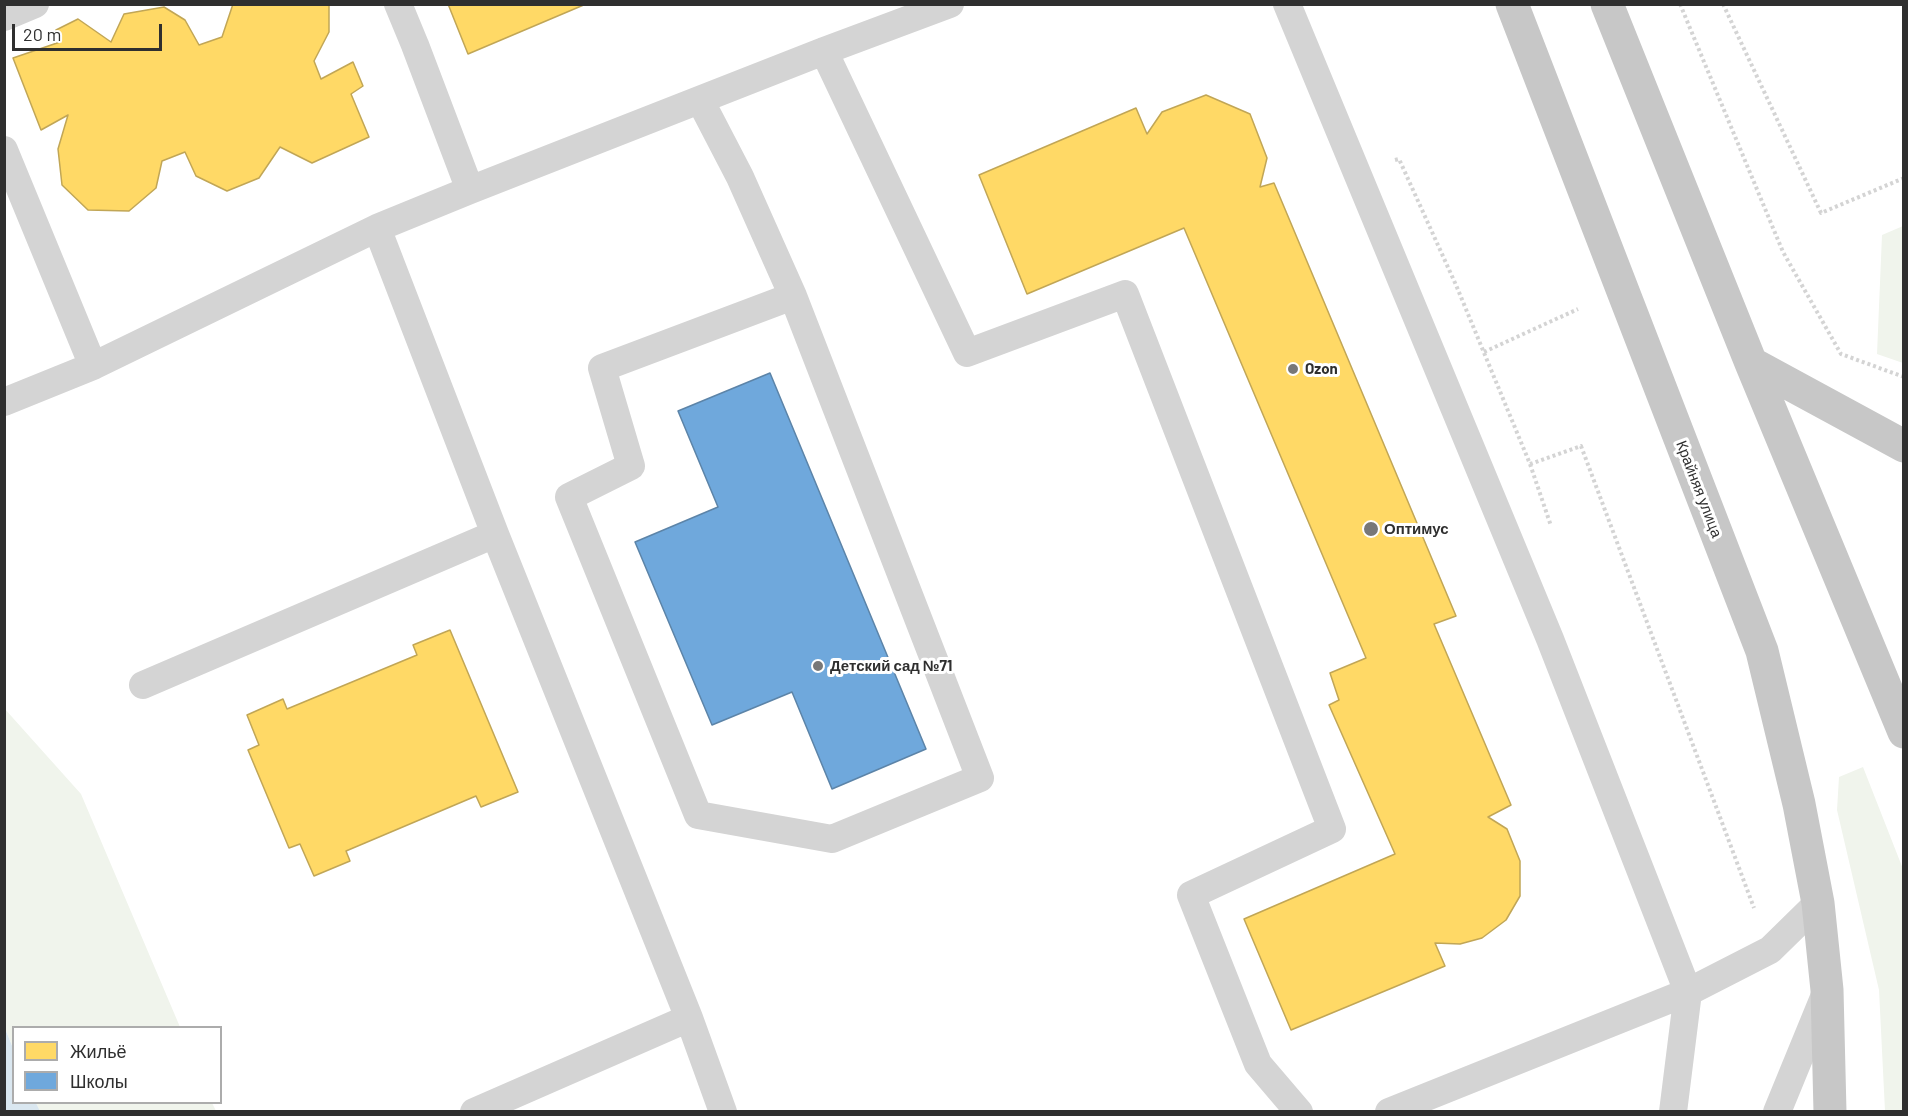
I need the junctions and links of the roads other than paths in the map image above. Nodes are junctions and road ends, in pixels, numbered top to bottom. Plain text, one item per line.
1 (34, 4) edge
2 (398, 4) edge
3 (950, 4) edge
4 (1287, 4) edge
5 (1512, 4) edge
6 (1607, 4) edge
7 (4, 17) edge
8 (824, 51) junction
9 (700, 100) junction
10 (4, 150) edge
11 (470, 190) junction
12 (377, 228) junction
13 (794, 296) junction
14 (1751, 363) junction
15 (93, 366) junction
16 (4, 402) edge
17 (1904, 446) edge
18 (495, 534) junction
19 (143, 685) dead end
20 (1904, 732) edge
21 (1818, 903) junction
22 (1827, 990) junction
23 (1688, 992) junction
24 (689, 1018) junction
25 (474, 1112) edge
26 (723, 1112) edge
27 (1299, 1112) edge
28 (1389, 1112) edge
29 (1673, 1112) edge
30 (1777, 1112) edge
31 (1830, 1112) edge

1 - 7 lane
2 - 11 lane
3 - 8 lane
4 - 23 lane
5 - 21 main road, Крайняя улица
6 - 14 main road
8 - 9 lane
8 - 27 lane
9 - 11 lane
9 - 13 lane
10 - 15 lane
11 - 12 lane
12 - 15 lane
12 - 18 lane
13 - 13 lane
14 - 17 main road
14 - 20 main road
15 - 16 lane
18 - 19 lane
18 - 24 lane
21 - 22 main road, Крайняя улица
21 - 23 lane
22 - 30 lane
22 - 31 main road, Крайняя улица
23 - 28 lane
23 - 29 lane
24 - 25 lane
24 - 26 lane

